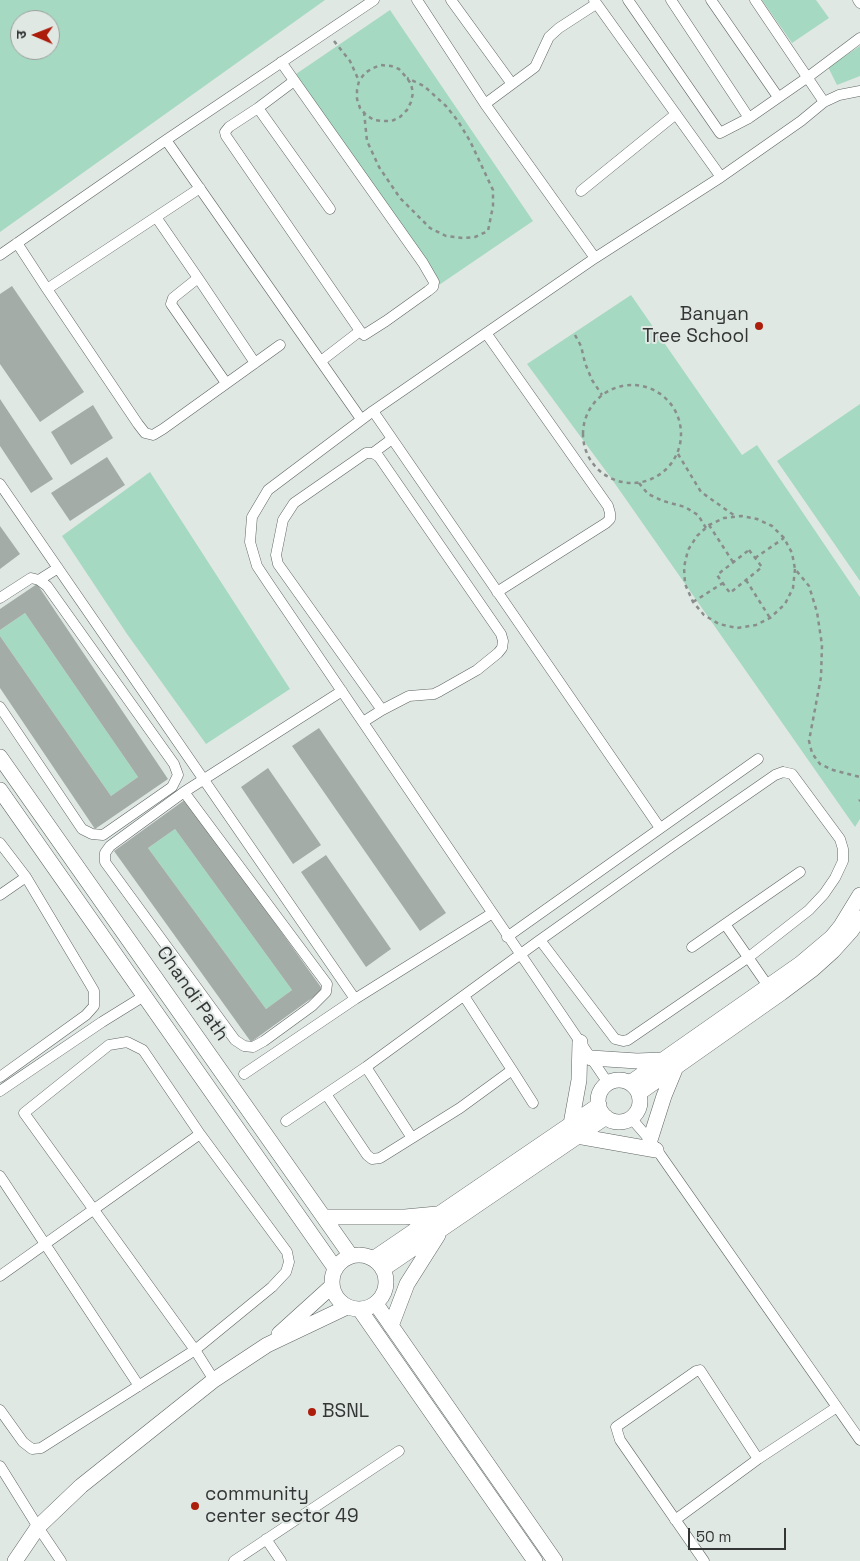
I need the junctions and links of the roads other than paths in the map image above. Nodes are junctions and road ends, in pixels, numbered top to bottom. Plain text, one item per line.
1 (374, 0) edge
2 (417, 0) edge
3 (451, 0) edge
4 (628, 0) edge
5 (670, 0) edge
6 (711, 0) edge
7 (755, 0) edge
8 (595, 2) edge
9 (860, 38) edge
10 (281, 62) junction
11 (808, 77) junction
12 (294, 81) junction
13 (512, 84) junction
14 (860, 91) edge
15 (778, 97) junction
16 (824, 102) junction
17 (486, 104) junction
18 (258, 108) junction
19 (676, 114) junction
20 (749, 118) junction
21 (166, 140) junction
22 (720, 177) junction
23 (200, 188) junction
24 (580, 191) dead end
25 (330, 209) dead end
26 (156, 217) junction
27 (17, 243) junction
28 (0, 255) edge
29 (596, 258) junction
30 (198, 278) junction
31 (47, 289) junction
32 (360, 331) junction
33 (486, 333) junction
34 (280, 345) dead end
35 (321, 361) junction
36 (255, 363) junction
37 (226, 383) junction
38 (373, 411) junction
39 (361, 419) junction
40 (392, 439) junction
41 (373, 453) junction
42 (0, 484) edge
43 (58, 568) junction
44 (39, 580) junction
45 (497, 592) junction
46 (0, 598) edge
47 (342, 691) junction
48 (0, 707) edge
49 (382, 710) junction
50 (363, 722) junction
51 (188, 755) junction
52 (0, 756) edge
53 (758, 760) dead end
54 (174, 764) junction
55 (204, 779) junction
56 (0, 790) edge
57 (184, 792) junction
58 (660, 828) junction
59 (0, 843) edge
60 (800, 872) dead end
61 (26, 877) junction
62 (0, 895) edge
63 (860, 895) edge
64 (491, 914) junction
65 (860, 918) edge
66 (725, 924) junction
67 (507, 937) junction
68 (540, 940) junction
69 (692, 947) dead end
70 (521, 955) junction
71 (749, 957) junction
72 (768, 986) junction
73 (144, 996) junction
74 (464, 996) junction
75 (354, 999) junction
76 (580, 1042) junction
77 (591, 1058) junction
78 (669, 1063) junction
79 (366, 1067) junction
80 (512, 1070) junction
81 (244, 1074) dead end
82 (0, 1077) edge
83 (608, 1083) junction
84 (634, 1088) junction
85 (0, 1091) edge
86 (326, 1094) junction
87 (533, 1103) dead end
88 (602, 1111) junction
89 (631, 1118) junction
90 (286, 1121) dead end
91 (574, 1130) junction
92 (200, 1134) junction
93 (412, 1138) junction
94 (653, 1145) junction
95 (0, 1176) edge
96 (93, 1209) junction
97 (449, 1215) junction
98 (324, 1217) junction
99 (45, 1244) junction
100 (351, 1256) junction
101 (378, 1264) junction
102 (336, 1268) junction
103 (0, 1276) edge
104 (332, 1286) junction
105 (376, 1304) junction
106 (353, 1308) junction
107 (391, 1326) junction
108 (267, 1345) junction
109 (195, 1350) junction
110 (214, 1380) junction
111 (139, 1386) junction
112 (837, 1407) junction
113 (0, 1410) edge
114 (860, 1440) edge
115 (399, 1451) dead end
116 (758, 1459) junction
117 (0, 1466) edge
118 (675, 1520) junction
119 (38, 1527) junction
120 (266, 1539) junction
121 (15, 1561) edge
122 (61, 1561) edge
123 (234, 1561) edge
124 (281, 1561) edge
125 (535, 1561) edge
126 (555, 1561) edge
127 (704, 1561) edge

1 - 10 street
2 - 17 street
3 - 13 street
4 - 20 street
5 - 20 street
6 - 15 street
7 - 11 street
8 - 13 street
8 - 19 street
9 - 11 street
10 - 12 street
10 - 21 street
11 - 15 street
11 - 16 street
12 - 18 street
12 - 32 street
13 - 17 street
14 - 16 street
15 - 20 street
16 - 22 street
17 - 29 street
18 - 25 street
18 - 32 street
19 - 22 street
19 - 24 street
21 - 23 street
21 - 27 street
22 - 29 street
23 - 26 street
23 - 35 street
26 - 30 street
26 - 31 street
27 - 28 street
27 - 31 street
29 - 33 street
30 - 36 street
30 - 37 street
31 - 37 street
32 - 35 street
33 - 38 street
33 - 45 street
34 - 36 street
35 - 39 street
36 - 37 street
38 - 39 street
38 - 40 street
39 - 47 street
40 - 41 street
40 - 45 street
41 - 49 street
41 - 49 street
42 - 43 street
43 - 44 street
43 - 51 street
44 - 46 street
44 - 54 street
45 - 58 street
47 - 50 street
47 - 55 street
48 - 54 street
49 - 50 street
50 - 64 street
51 - 54 street
51 - 55 street
52 - 98 main road, Chandi Path
53 - 58 street
55 - 57 street
55 - 75 street
56 - 73 main road
57 - 57 street
58 - 67 street
59 - 61 street
60 - 66 street
61 - 62 street
61 - 82 street
63 - 72 main road
64 - 67 street
64 - 75 street
65 - 78 main road
66 - 69 street
66 - 71 street
67 - 70 street
68 - 70 street
68 - 71 street
68 - 71 street
70 - 74 street
70 - 76 street
71 - 72 street
72 - 78 main road
73 - 85 street
73 - 102 main road
74 - 79 street
74 - 80 street
75 - 81 street
76 - 77 street
76 - 91 main road
77 - 78 main road
77 - 83 street
78 - 84 main road
78 - 94 main road
79 - 86 street
79 - 93 street
80 - 87 street
80 - 93 street
83 - 84 main road
83 - 88 main road
84 - 89 main road
86 - 90 street
86 - 93 street
88 - 89 main road
88 - 91 main road
89 - 94 street
91 - 94 main road
91 - 97 main road
92 - 96 street
92 - 96 street
92 - 109 street
94 - 112 street
95 - 99 street
96 - 99 street
96 - 109 street
97 - 98 main road
97 - 101 main road
97 - 107 main road
98 - 100 main road, Chandi Path
99 - 103 street
99 - 111 street
100 - 101 main road
100 - 102 main road
101 - 105 main road
102 - 104 main road
104 - 106 main road
104 - 108 main road
105 - 106 main road
105 - 107 main road
106 - 108 main road
106 - 125 main road
107 - 126 main road
108 - 110 main road
109 - 110 street
109 - 111 street
110 - 119 main road
111 - 113 street
112 - 114 street
112 - 116 street
115 - 120 street
116 - 118 street
116 - 118 street
117 - 119 street
118 - 127 street
119 - 121 main road
119 - 122 street
120 - 123 street
120 - 124 street

